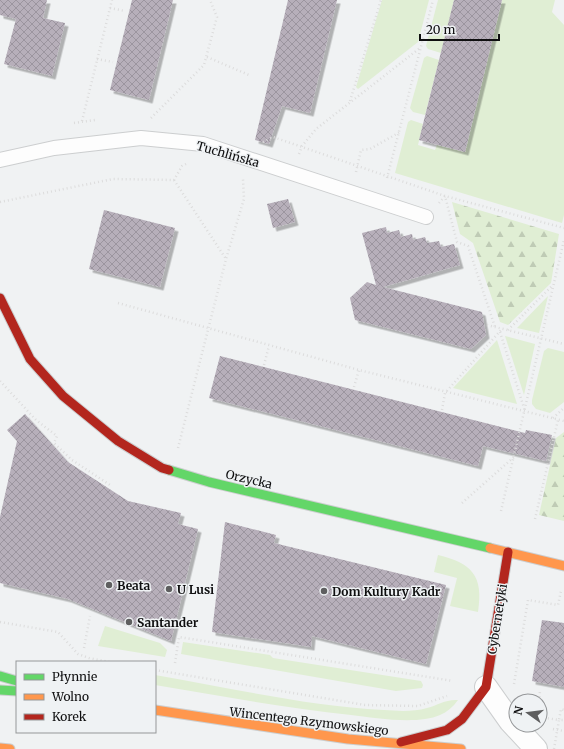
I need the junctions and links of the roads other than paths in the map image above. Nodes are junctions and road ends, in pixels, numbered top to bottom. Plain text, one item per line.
1 (0, 160) edge
2 (426, 217) road end
3 (0, 298) edge
4 (508, 552) junction
5 (564, 566) edge
6 (0, 676) edge
7 (16, 681) edge
8 (486, 686) junction
9 (0, 690) edge
10 (16, 691) edge
11 (156, 710) edge
12 (391, 746) edge
13 (0, 748) edge
14 (10, 749) edge
15 (460, 749) edge
16 (536, 749) edge

1 - 2 lane, Tuchlińska
3 - 4 street, Orzycka
4 - 5 street, Orzycka
4 - 8 street, Cybernetyki
6 - 7 street
8 - 12 street, Cybernetyki
8 - 16 street
9 - 10 street
11 - 12 street, Wincentego Rzymowskiego
12 - 15 street, Wincentego Rzymowskiego
13 - 14 street

